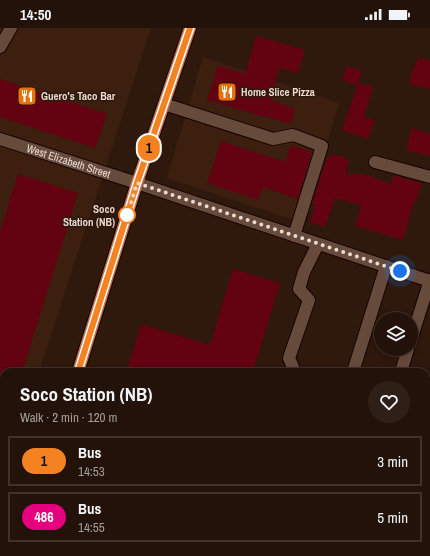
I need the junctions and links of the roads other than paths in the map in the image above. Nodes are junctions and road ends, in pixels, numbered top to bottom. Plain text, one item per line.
1 (11, 28) edge
2 (190, 28) edge
3 (0, 47) edge
4 (164, 104) junction
5 (0, 139) edge
6 (375, 162) dead end
7 (430, 177) edge
8 (137, 183) junction
9 (294, 236) junction
10 (318, 244) junction
11 (386, 266) junction
12 (430, 281) edge
13 (418, 318) edge
14 (406, 356) edge
15 (79, 368) edge
16 (294, 368) edge
17 (354, 368) edge
18 (402, 368) edge

1 - 3 street
2 - 4 main road
4 - 8 main road
4 - 9 street
5 - 8 street, West Elizabeth Street
6 - 7 street
8 - 9 street, West Elizabeth Street
8 - 15 main road
9 - 10 street, West Elizabeth Street
10 - 11 street, West Elizabeth Street
10 - 16 street
11 - 12 street, West Elizabeth Street
11 - 17 street
12 - 13 street
14 - 18 street

